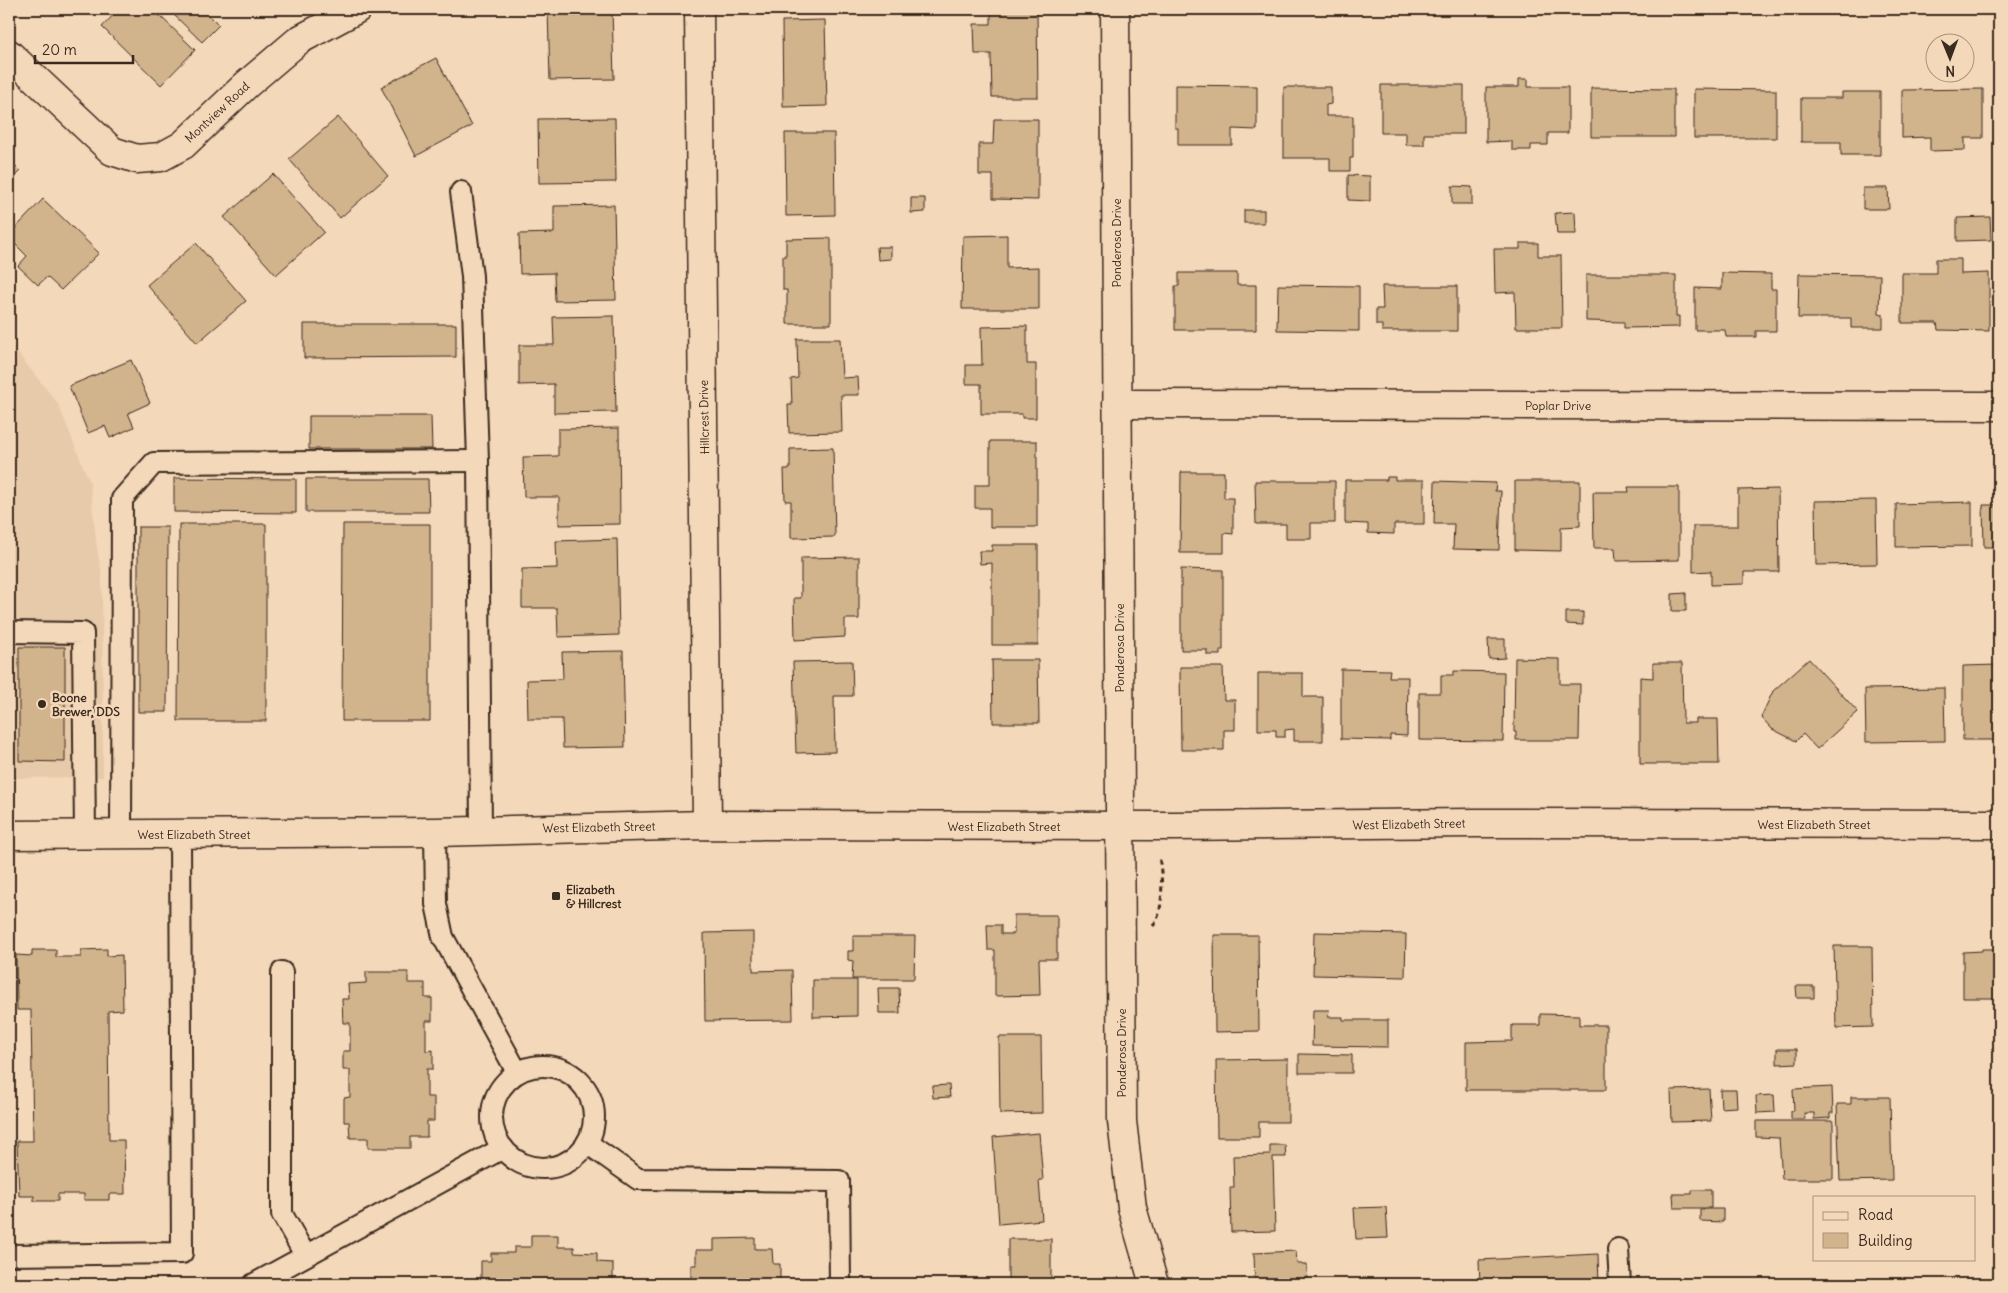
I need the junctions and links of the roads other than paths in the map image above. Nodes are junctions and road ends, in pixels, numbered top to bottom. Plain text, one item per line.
1 (357, 9) edge
2 (699, 9) edge
3 (1115, 9) edge
4 (9, 54) edge
5 (462, 192) dead end
6 (1117, 404) junction
7 (1999, 406) edge
8 (478, 461) junction
9 (9, 632) edge
10 (1999, 824) edge
11 (708, 825) junction
12 (1121, 826) junction
13 (481, 830) junction
14 (435, 832) junction
15 (9, 835) edge
16 (85, 835) junction
17 (121, 835) junction
18 (180, 835) junction
19 (282, 972) dead end
20 (517, 1072) junction
21 (587, 1143) junction
22 (502, 1148) junction
23 (1618, 1249) dead end
24 (9, 1255) edge
25 (305, 1255) junction
26 (254, 1284) edge
27 (840, 1284) edge
28 (1154, 1284) edge
29 (1620, 1284) edge

1 - 4 street, Montview Road
2 - 11 street, Hillcrest Drive
3 - 6 street, Ponderosa Drive
5 - 8 lane
6 - 7 street, Poplar Drive
6 - 12 street, Ponderosa Drive
8 - 13 lane
8 - 17 lane
9 - 16 lane
10 - 12 street, West Elizabeth Street
11 - 12 street, West Elizabeth Street
11 - 13 street, West Elizabeth Street
12 - 28 street, Ponderosa Drive
13 - 14 street, West Elizabeth Street
14 - 18 street, West Elizabeth Street
14 - 20 lane
15 - 16 street, West Elizabeth Street
16 - 17 street, West Elizabeth Street
17 - 18 street, West Elizabeth Street
18 - 24 lane
19 - 25 lane
20 - 21 lane
20 - 22 lane
21 - 22 lane
21 - 27 lane
22 - 25 lane
23 - 29 lane
25 - 26 lane

